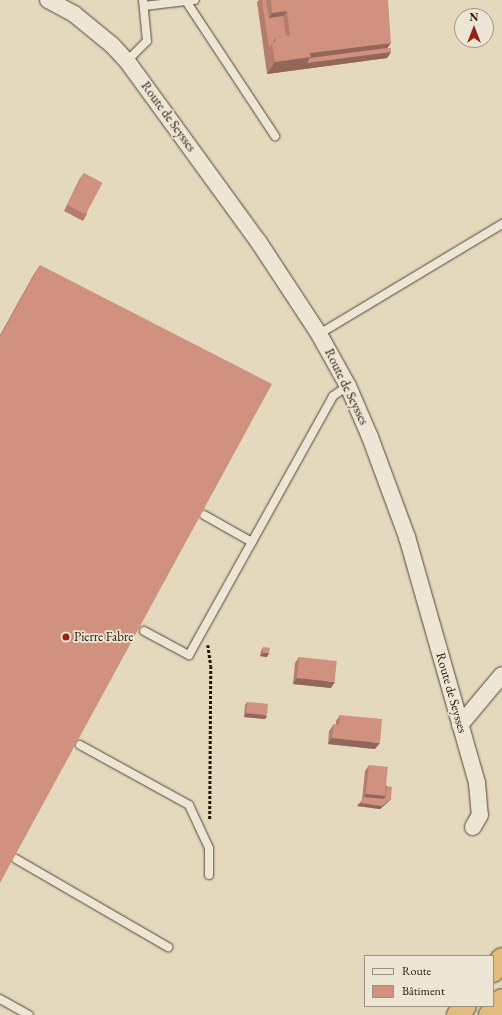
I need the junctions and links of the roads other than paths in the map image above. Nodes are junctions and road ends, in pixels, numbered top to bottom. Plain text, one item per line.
1 (48, 0) edge
2 (63, 0) edge
3 (195, 0) edge
4 (186, 1) junction
5 (144, 3) edge
6 (74, 14) junction
7 (127, 61) junction
8 (275, 136) dead end
9 (502, 224) edge
10 (319, 334) junction
11 (348, 386) junction
12 (204, 515) edge
13 (252, 542) junction
14 (144, 631) edge
15 (502, 675) edge
16 (460, 725) junction
17 (80, 745) edge
18 (473, 827) dead end
19 (16, 859) edge
20 (209, 876) dead end
21 (168, 947) dead end
22 (502, 959) edge
23 (494, 970) edge
24 (0, 999) edge
25 (502, 1000) edge
26 (464, 1007) edge
27 (29, 1015) edge
28 (458, 1015) edge
29 (490, 1015) edge

1 - 6 street, Route de Seysses
2 - 6 street, Route de Seysses
3 - 4 lane
4 - 5 lane
4 - 8 lane
5 - 7 lane
6 - 7 street, Route de Seysses
7 - 10 street, Route de Seysses
9 - 10 lane
10 - 11 street, Route de Seysses
11 - 13 lane
11 - 16 street, Route de Seysses
12 - 13 lane
13 - 14 lane
15 - 16 street
16 - 18 street, Route de Seysses
17 - 20 lane
19 - 21 lane
22 - 23 highway
24 - 27 lane
25 - 29 highway
26 - 28 highway

